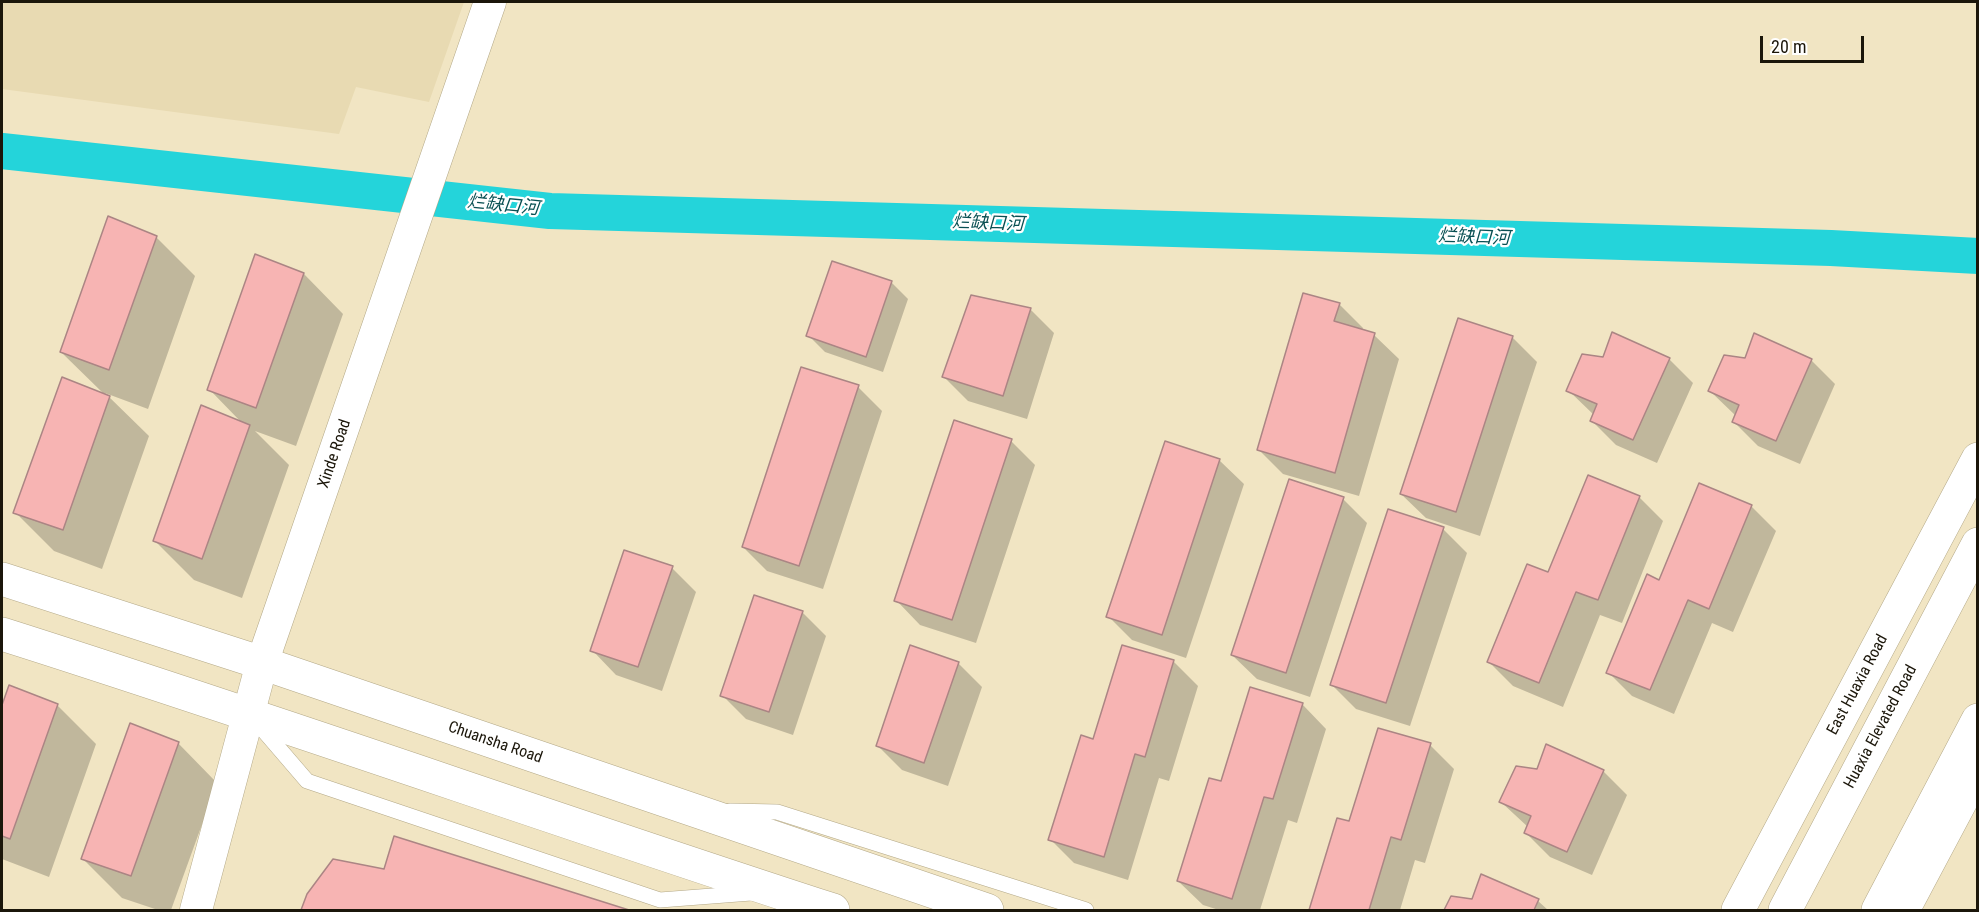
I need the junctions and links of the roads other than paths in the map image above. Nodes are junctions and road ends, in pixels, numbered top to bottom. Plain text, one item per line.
1 (490, 2) edge
2 (1977, 459) edge
3 (1977, 544) edge
4 (2, 579) edge
5 (2, 634) edge
6 (262, 663) junction
7 (248, 712) junction
8 (1977, 720) edge
9 (1977, 769) edge
10 (692, 811) junction
11 (775, 892) junction
12 (196, 910) edge
13 (833, 910) edge
14 (987, 910) edge
15 (1086, 910) edge
16 (1738, 910) edge
17 (1785, 910) edge
18 (1878, 910) edge
19 (1903, 910) edge

1 - 6 street, Xinde Road
2 - 16 main road, East Huaxia Road
3 - 17 main road, Huaxia Elevated Road
4 - 6 main road, Chuansha Road
5 - 7 main road
6 - 7 street, Xinde Road
6 - 10 main road, Chuansha Road
7 - 11 main road
7 - 11 lane
7 - 12 street, Xinde Road
8 - 18 main road
9 - 19 main road
10 - 14 main road, Chuansha Road
10 - 15 lane
11 - 13 main road

